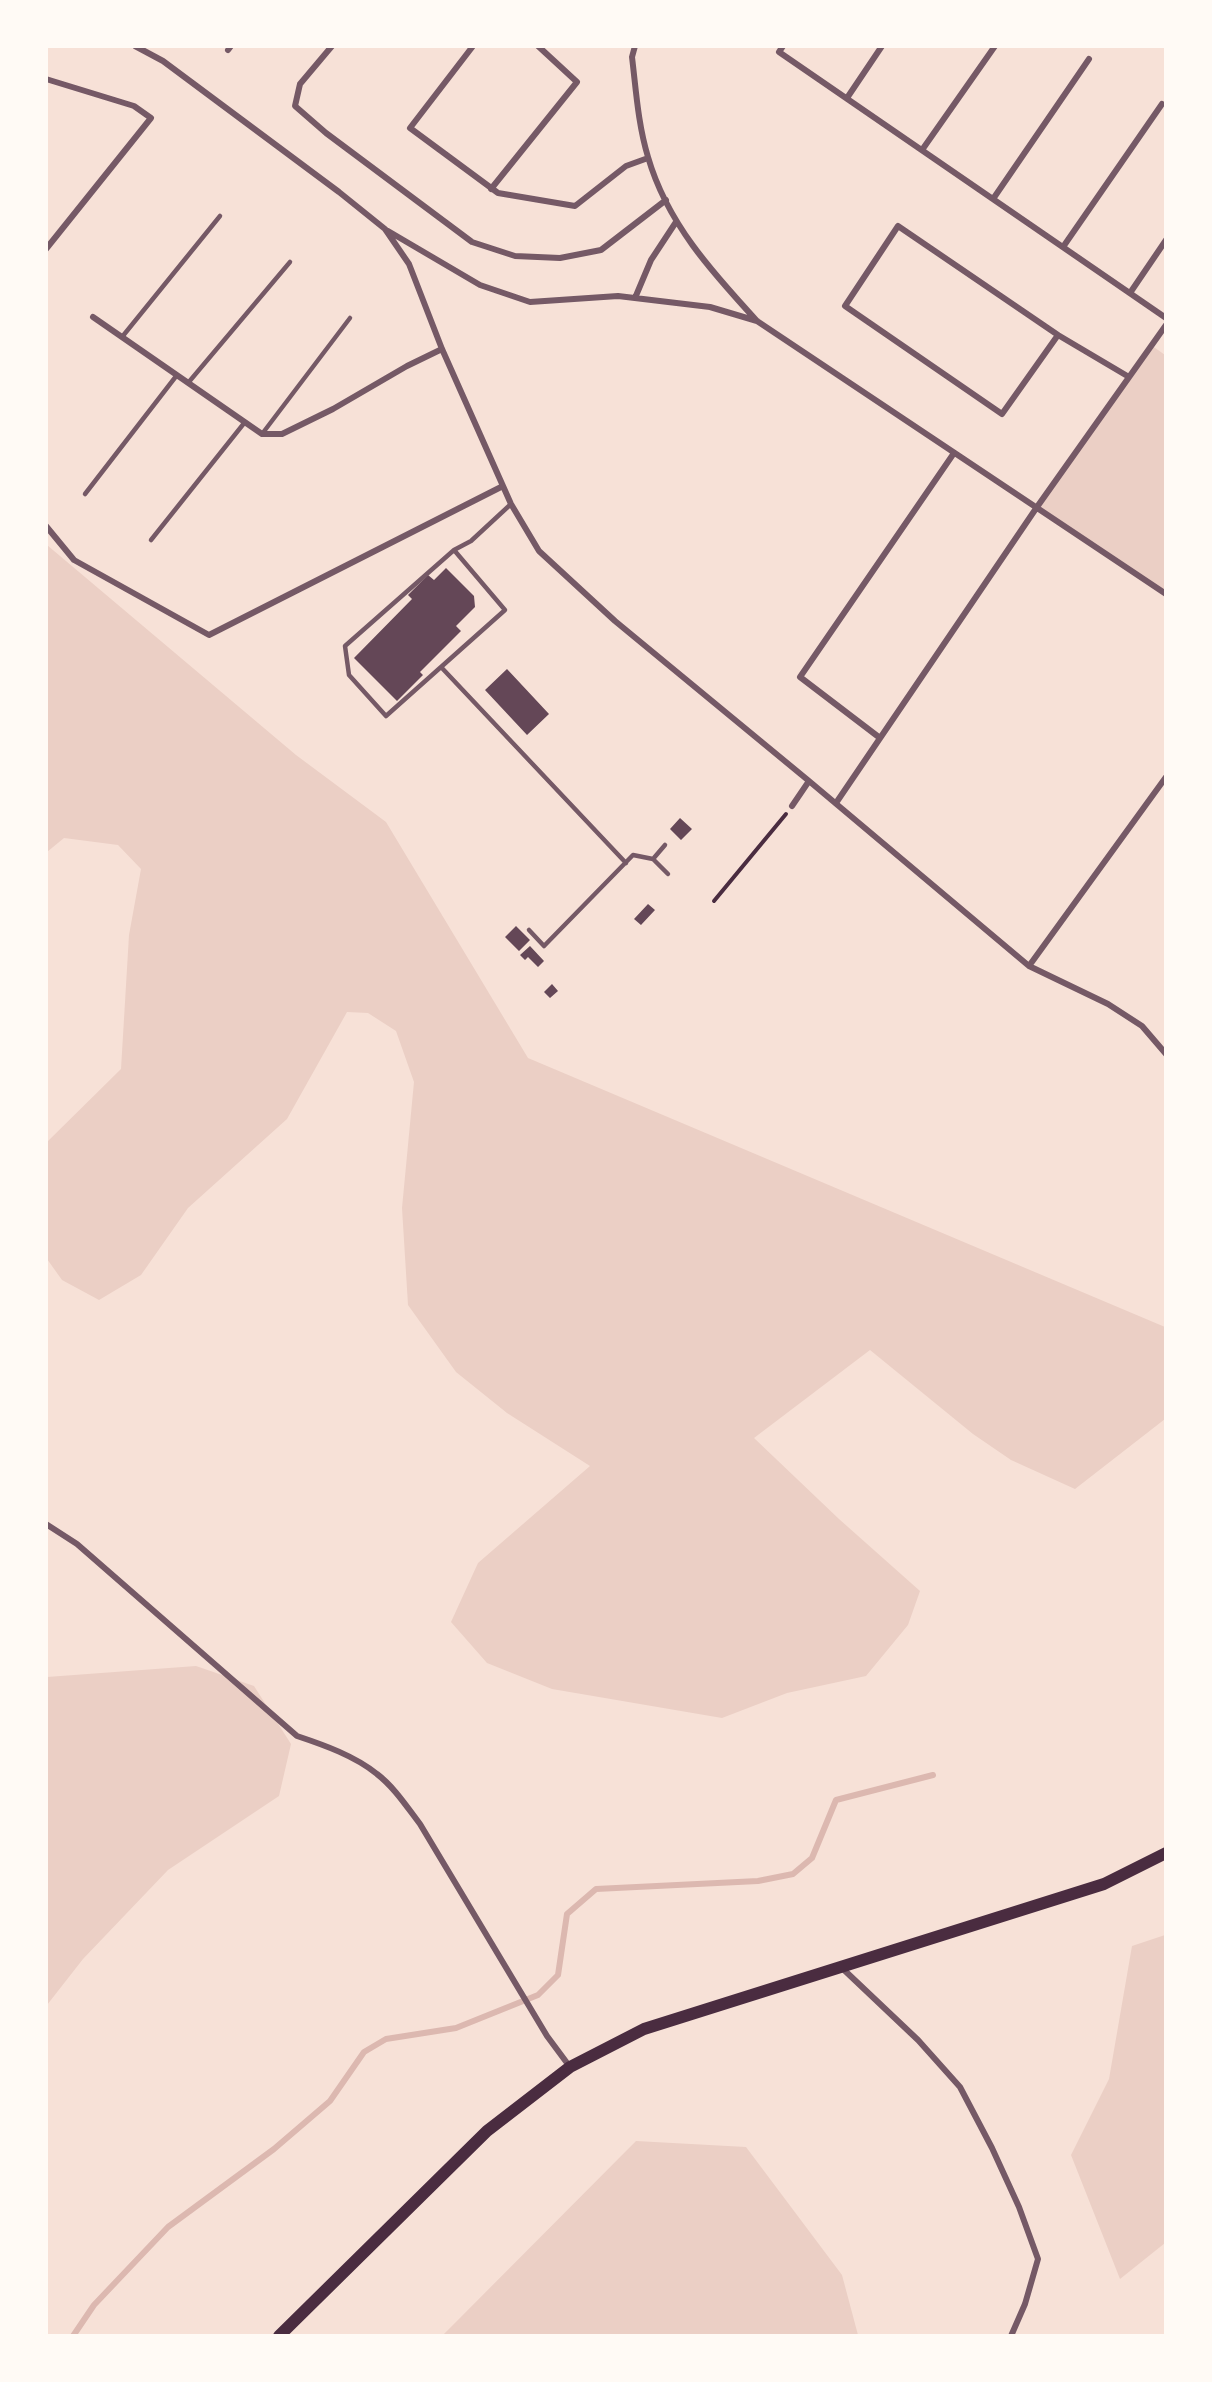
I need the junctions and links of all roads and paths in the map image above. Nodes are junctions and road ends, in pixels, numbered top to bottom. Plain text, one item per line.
1 (135, 46) edge
2 (332, 46) edge
3 (473, 46) edge
4 (538, 46) edge
5 (635, 46) edge
6 (783, 46) edge
7 (882, 46) edge
8 (995, 46) edge
9 (1089, 59) dead end
10 (46, 79) edge
11 (847, 98) junction
12 (1162, 104) dead end
13 (922, 150) junction
14 (648, 158) junction
15 (491, 189) junction
16 (993, 199) junction
17 (666, 200) junction
18 (220, 216) dead end
19 (676, 222) junction
20 (385, 229) junction
21 (1166, 240) edge
22 (1063, 247) junction
23 (46, 249) edge
24 (290, 262) dead end
25 (1130, 293) junction
26 (635, 298) junction
27 (93, 317) dead end
28 (351, 318) dead end
29 (1166, 318) edge
30 (757, 321) junction
31 (1166, 324) edge
32 (1058, 335) junction
33 (122, 337) junction
34 (442, 349) junction
35 (177, 375) junction
36 (1129, 376) junction
37 (188, 382) junction
38 (245, 422) junction
39 (262, 434) junction
40 (954, 453) junction
41 (503, 486) junction
42 (85, 494) dead end
43 (511, 504) junction
44 (1037, 507) junction
45 (46, 526) edge
46 (151, 540) dead end
47 (454, 550) junction
48 (1166, 594) edge
49 (441, 667) junction
50 (880, 738) junction
51 (1165, 779) edge
52 (809, 781) junction
53 (836, 803) junction
54 (792, 806) joint
55 (665, 845) dead end
56 (653, 859) junction
57 (626, 863) junction
58 (668, 874) dead end
59 (714, 901) dead end
60 (529, 930) dead end
61 (1029, 966) junction
62 (1166, 1054) edge
63 (46, 1524) edge
64 (1166, 1853) edge
65 (842, 1968) junction
66 (570, 2067) junction
67 (279, 2336) edge
68 (1011, 2336) edge

1 - 20 street
2 - 17 street
3 - 15 street
4 - 15 street
5 - 14 street
6 - 11 street
7 - 11 street
8 - 13 street
9 - 16 street
10 - 23 street
11 - 13 street
12 - 22 street
13 - 16 street
14 - 15 street
14 - 17 street
16 - 22 street
17 - 19 street
18 - 33 lane
19 - 26 street
19 - 30 street
20 - 26 street
20 - 34 street
21 - 25 street
22 - 25 street
24 - 37 lane
25 - 29 street
26 - 30 street
27 - 33 street
28 - 39 lane
30 - 40 street
31 - 36 street
32 - 32 street
32 - 36 street
33 - 35 street
34 - 39 street
34 - 41 street
35 - 37 street
35 - 42 lane
36 - 44 street
37 - 38 street
38 - 39 street
38 - 46 lane
40 - 44 street
40 - 50 street
41 - 43 street
41 - 45 street
43 - 47 lane
43 - 52 street
44 - 48 street
44 - 50 street
47 - 49 lane
47 - 49 lane
49 - 57 lane
50 - 53 street
51 - 61 street
52 - 53 street
52 - 54 street
53 - 61 street
54 - 59 path
55 - 56 lane
56 - 57 lane
56 - 58 lane
57 - 60 lane
61 - 62 street
63 - 66 street
64 - 65 main road
65 - 66 main road
65 - 68 street
66 - 67 main road

